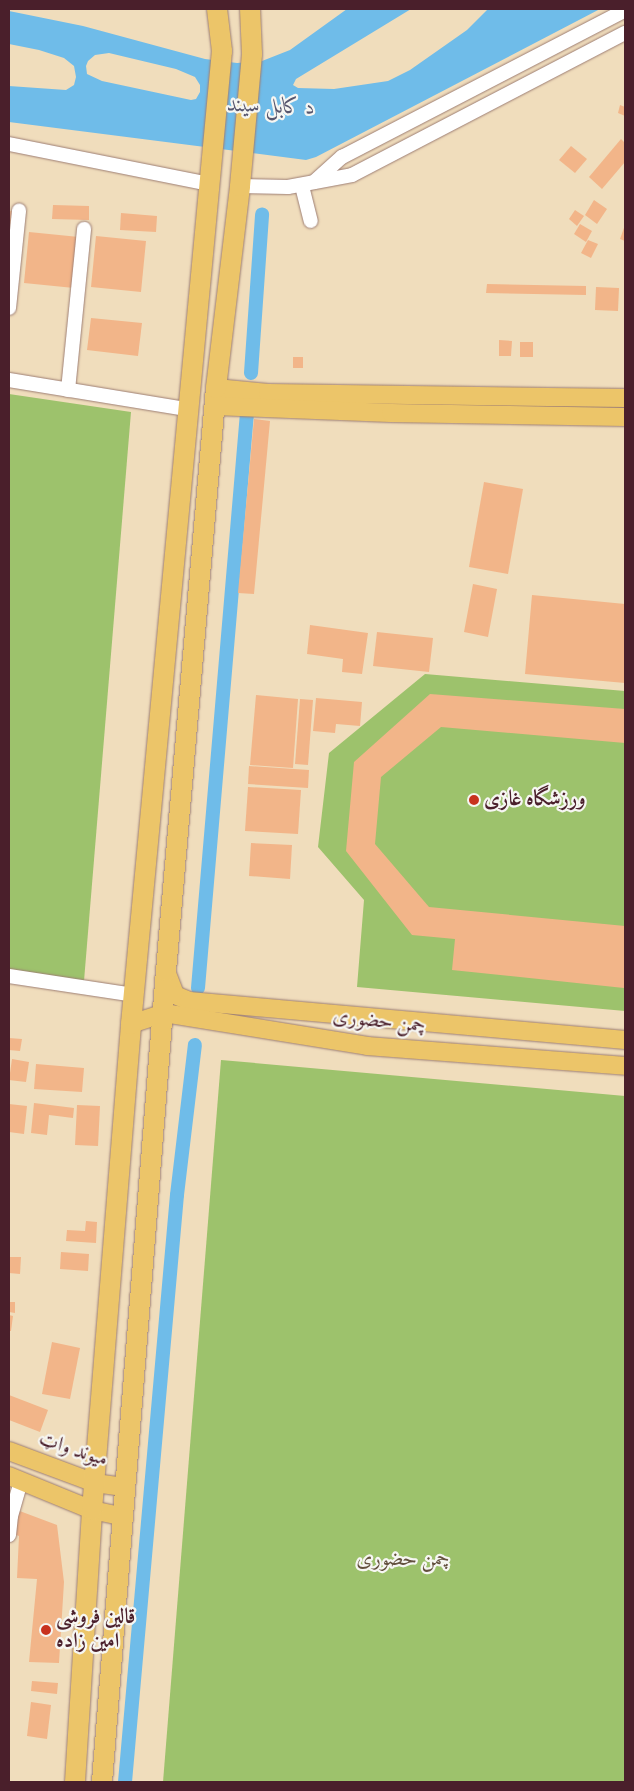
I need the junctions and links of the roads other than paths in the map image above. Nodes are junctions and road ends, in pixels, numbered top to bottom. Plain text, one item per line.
1 (217, 9) edge
2 (250, 9) edge
3 (625, 10) edge
4 (625, 33) edge
5 (9, 144) edge
6 (210, 184) junction
7 (307, 184) junction
8 (240, 186) junction
9 (19, 211) dead end
10 (311, 221) dead end
11 (84, 230) dead end
12 (9, 308) edge
13 (9, 380) edge
14 (68, 390) junction
15 (216, 397) junction
16 (625, 398) edge
17 (187, 409) junction
18 (625, 417) edge
19 (176, 862) junction
20 (144, 874) junction
21 (166, 971) junction
22 (9, 976) edge
23 (134, 994) junction
24 (164, 1013) junction
25 (131, 1024) junction
26 (625, 1040) edge
27 (625, 1066) edge
28 (9, 1451) edge
29 (15, 1478) edge
30 (95, 1483) junction
31 (124, 1487) junction
32 (92, 1510) junction
33 (121, 1516) junction
34 (9, 1535) edge
35 (76, 1782) edge
36 (102, 1782) edge

1 - 6 highway
2 - 8 highway
3 - 7 street
4 - 7 street
5 - 6 street
6 - 17 highway
7 - 8 street
7 - 10 street
8 - 15 highway
9 - 12 street
11 - 14 street
13 - 14 street
14 - 17 street
15 - 16 main road
15 - 18 main road
15 - 19 highway
17 - 20 highway
19 - 20 highway
19 - 21 highway
20 - 23 highway
21 - 24 highway
21 - 26 main road, چمن حضوری
22 - 23 street
23 - 25 highway
24 - 25 main road, چمن حضوری
24 - 27 main road, چمن حضوری
24 - 31 highway
25 - 30 highway
28 - 30 main road, میوند واټ
29 - 32 main road
29 - 34 street
30 - 31 main road, میوند واټ
30 - 32 highway
31 - 33 highway
32 - 33 main road
32 - 35 highway
33 - 36 highway

